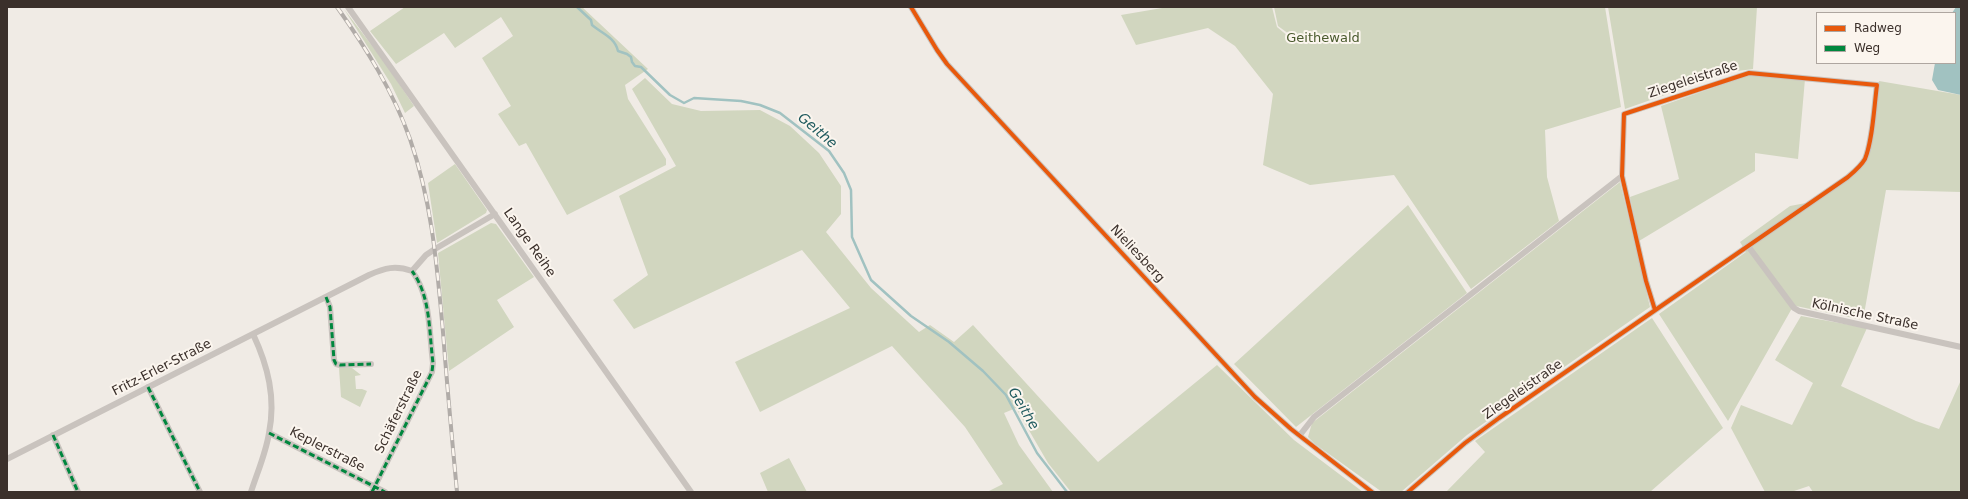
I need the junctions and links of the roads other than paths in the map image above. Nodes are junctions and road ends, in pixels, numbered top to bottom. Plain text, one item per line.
1 (348, 7) edge
2 (911, 7) edge
3 (1622, 176) junction
4 (496, 214) junction
5 (1748, 246) junction
6 (412, 271) junction
7 (326, 297) junction
8 (1655, 310) junction
9 (253, 334) junction
10 (1961, 347) edge
11 (371, 364) dead end
12 (148, 387) junction
13 (269, 434) junction
14 (53, 435) junction
15 (1300, 435) junction
16 (7, 459) edge
17 (373, 489) edge
18 (78, 492) edge
19 (200, 492) edge
20 (251, 492) edge
21 (385, 492) edge
22 (692, 492) edge
23 (1372, 492) edge
24 (1408, 492) edge

1 - 4 street, Lange Reihe
2 - 15 street, Nieliesberg
3 - 5 street, Ziegeleistraße
3 - 8 street, Ziegeleistraße
3 - 15 street
4 - 6 street
4 - 22 street, Lange Reihe
5 - 8 street, Ziegeleistraße
5 - 10 street, Kölnische Straße
6 - 7 street, Fritz-Erler-Straße
6 - 17 street, Schäferstraße
7 - 9 street, Fritz-Erler-Straße
7 - 11 street
8 - 24 street, Ziegeleistraße
9 - 12 street, Fritz-Erler-Straße
9 - 13 street
12 - 14 street, Fritz-Erler-Straße
12 - 19 street
13 - 17 street, Keplerstraße
13 - 20 street
14 - 16 street, Fritz-Erler-Straße
14 - 18 street
15 - 23 street, Nieliesberg
17 - 21 street, Keplerstraße

